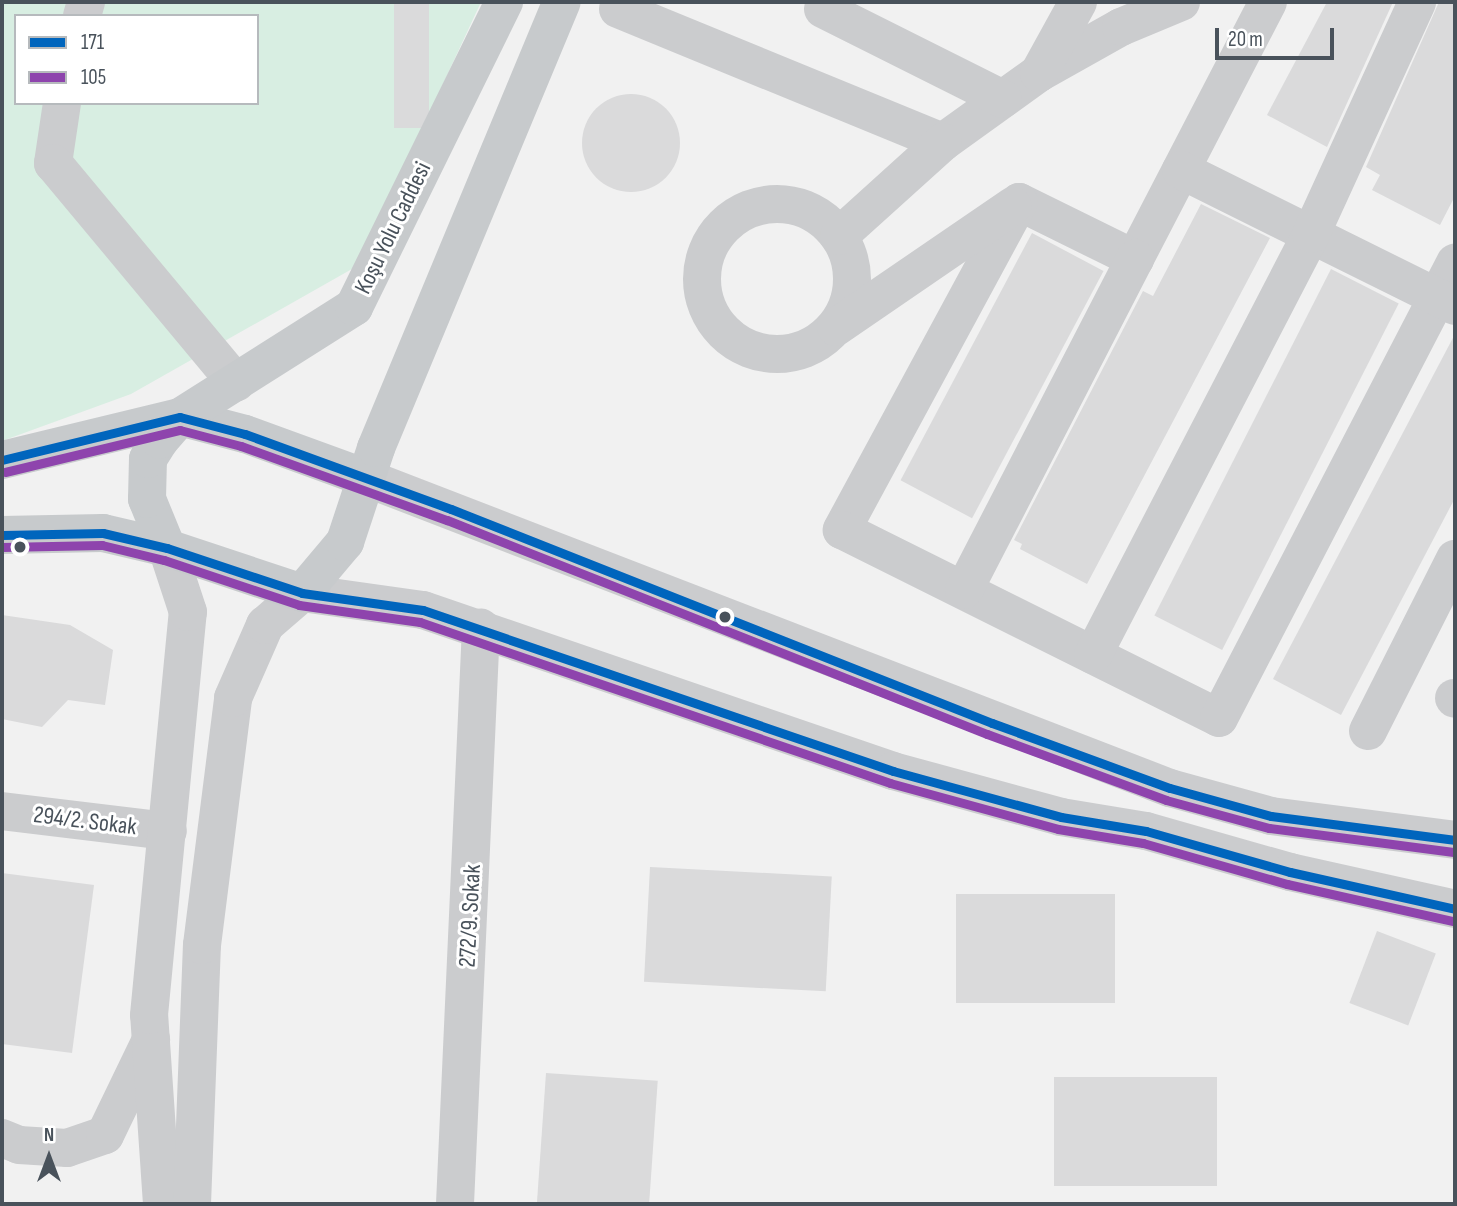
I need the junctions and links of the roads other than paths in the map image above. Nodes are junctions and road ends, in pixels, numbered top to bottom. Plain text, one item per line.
1 (503, 2) edge
2 (562, 2) edge
3 (877, 2) edge
4 (1078, 2) edge
5 (1181, 2) edge
6 (1268, 2) edge
7 (1417, 2) edge
8 (813, 6) edge
9 (618, 9) dead end
10 (1039, 73) junction
11 (1003, 99) junction
12 (62, 105) edge
13 (943, 142) junction
14 (1181, 170) junction
15 (1019, 202) junction
16 (1311, 234) junction
17 (839, 236) junction
18 (1135, 259) junction
19 (1455, 263) edge
20 (1446, 301) edge
21 (836, 327) junction
22 (236, 383) junction
23 (180, 417) junction
24 (2, 460) edge
25 (366, 478) junction
26 (2, 535) edge
27 (167, 548) junction
28 (1455, 559) edge
29 (964, 590) junction
30 (302, 593) junction
31 (481, 628) junction
32 (1093, 655) junction
33 (1368, 731) dead end
34 (1170, 788) junction
35 (2, 811) edge
36 (168, 831) junction
37 (1146, 831) junction
38 (1455, 840) edge
39 (1455, 909) edge
40 (151, 1040) junction
41 (2, 1138) edge
42 (162, 1204) edge
43 (192, 1204) edge
44 (456, 1204) edge

1 - 22 main road, Koşu Yolu Caddesi
2 - 25 main road
3 - 8 street
4 - 10 street
5 - 10 street
6 - 14 street
7 - 16 street
8 - 11 street
9 - 13 street
10 - 11 street
11 - 13 street
12 - 22 street
13 - 17 street
14 - 16 street
14 - 18 street
15 - 18 street
15 - 21 street
15 - 29 street
16 - 20 street
16 - 32 street
17 - 21 street
17 - 21 street
18 - 29 street
19 - 20 street
20 - 32 street
22 - 23 main road, Koşu Yolu Caddesi
23 - 24 main road
23 - 25 main road
23 - 27 main road
25 - 30 main road
25 - 34 street
26 - 27 main road
27 - 30 main road
27 - 36 street
28 - 33 street
29 - 32 street
30 - 31 street
30 - 43 street
31 - 37 street
31 - 44 street, 272/9. Sokak
34 - 37 street
34 - 38 street
35 - 36 street, 294/2. Sokak
36 - 40 street
37 - 39 street
40 - 41 street
40 - 42 street

